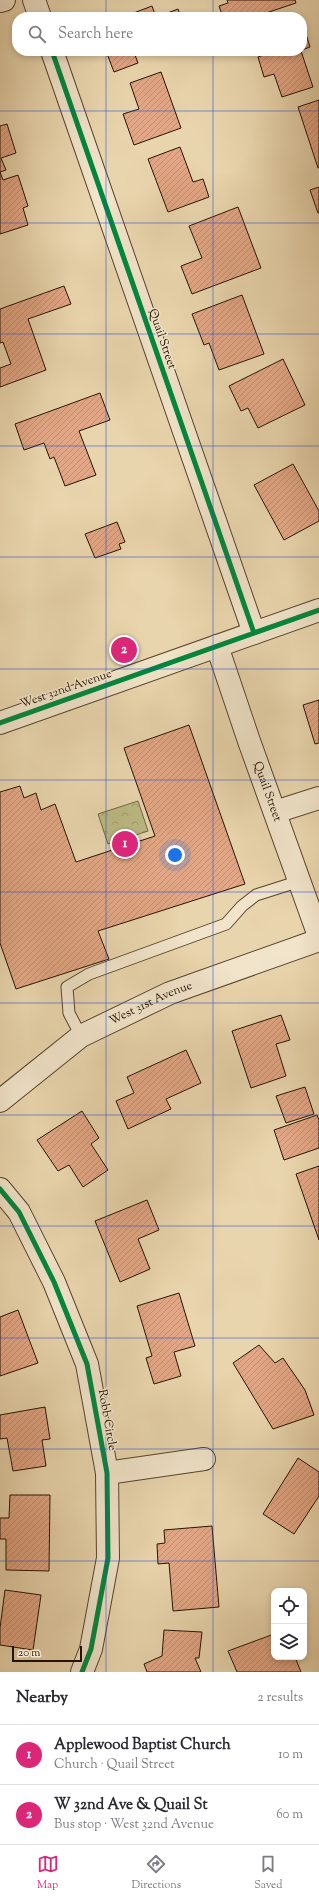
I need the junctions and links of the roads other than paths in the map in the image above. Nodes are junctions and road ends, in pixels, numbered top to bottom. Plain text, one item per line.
1 (4, 0) edge
2 (34, 0) edge
3 (0, 1) edge
4 (38, 12) edge
5 (54, 56) edge
6 (319, 610) edge
7 (254, 633) junction
8 (217, 646) junction
9 (0, 723) edge
10 (319, 798) edge
11 (275, 812) junction
12 (300, 881) junction
13 (319, 936) edge
14 (319, 940) edge
15 (82, 1036) junction
16 (0, 1100) edge
17 (0, 1189) edge
18 (204, 1459) dead end
19 (107, 1473) junction
20 (82, 1672) edge

1 - 3 street
2 - 4 street
5 - 7 street, Quail Street
6 - 7 street, West 32nd Avenue
7 - 8 street, West 32nd Avenue
8 - 9 street, West 32nd Avenue
8 - 11 street, Quail Street
10 - 11 street
11 - 12 street, Quail Street
12 - 13 street, Quail Street
12 - 15 lane
14 - 15 street, West 31st Avenue
15 - 16 street, West 31st Avenue
17 - 19 street, Robb Circle
18 - 19 street
19 - 20 street, Robb Circle

